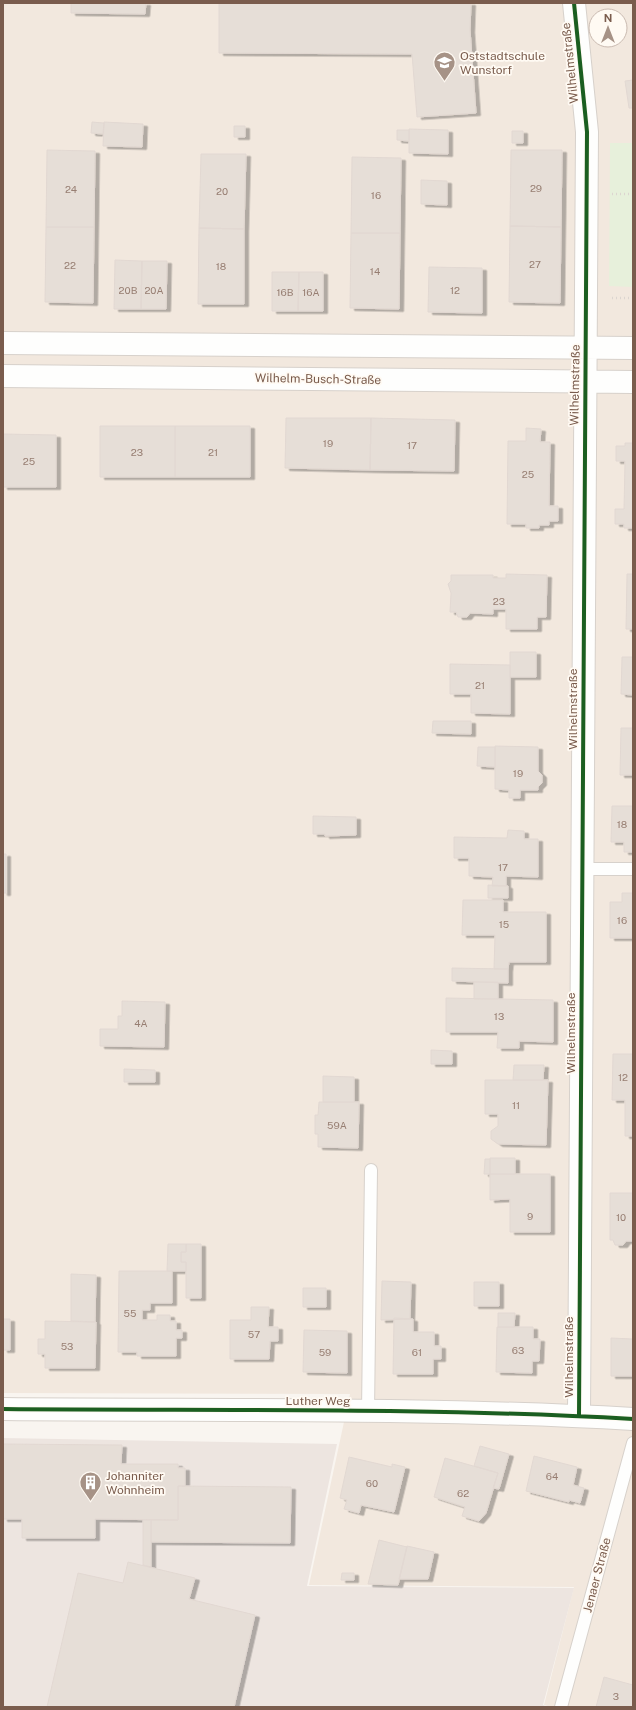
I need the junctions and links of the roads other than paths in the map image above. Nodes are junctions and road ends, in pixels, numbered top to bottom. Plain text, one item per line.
1 (574, 3) edge
2 (3, 343) edge
3 (585, 348) junction
4 (633, 348) edge
5 (3, 376) edge
6 (584, 382) junction
7 (633, 382) edge
8 (582, 869) junction
9 (633, 870) edge
10 (371, 1170) dead end
11 (3, 1409) edge
12 (368, 1412) junction
13 (579, 1416) junction
14 (633, 1419) edge
15 (633, 1443) edge
16 (561, 1707) edge

1 - 3 street, Wilhelmstraße
2 - 3 street
3 - 4 street
3 - 6 street, Wilhelmstraße
5 - 6 street, Wilhelm-Busch-Straße
6 - 7 street, Wilhelm-Busch-Straße
6 - 8 street, Wilhelmstraße
8 - 9 lane
8 - 13 street, Wilhelmstraße
10 - 12 lane
11 - 12 street, Luther Weg
12 - 13 street, Luther Weg
13 - 14 street, Luther Weg
15 - 16 lane, Jenaer Straße

